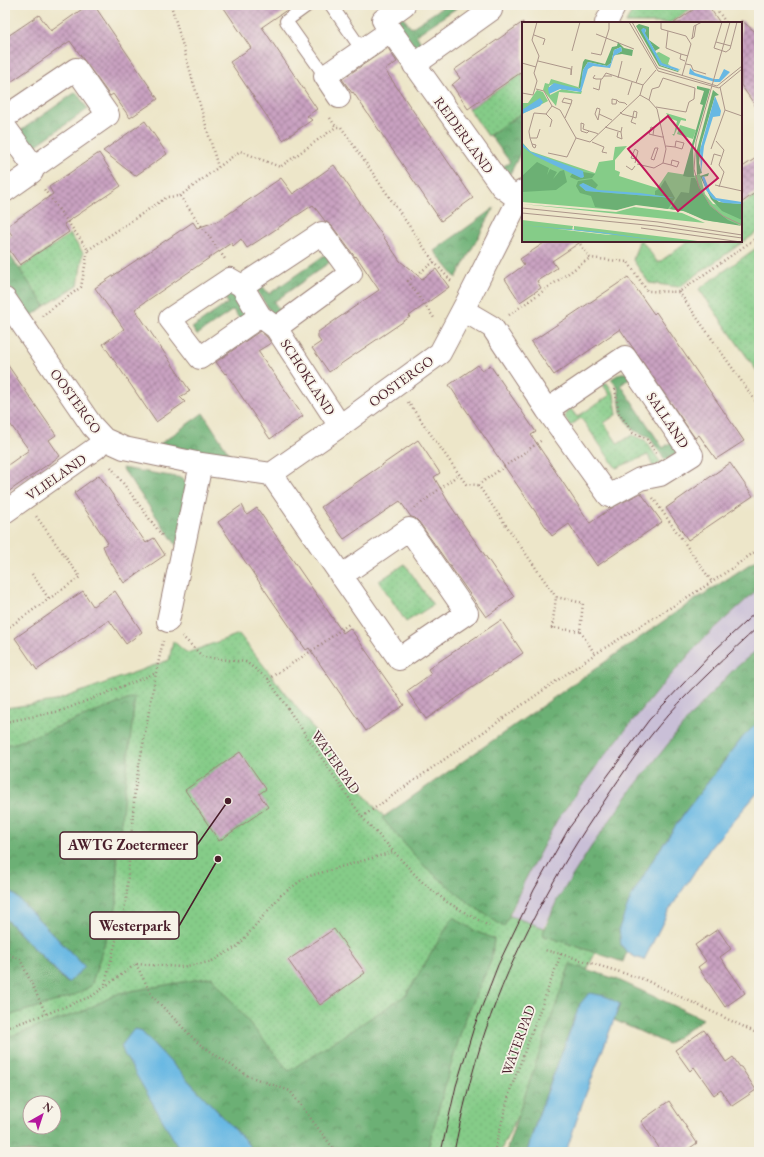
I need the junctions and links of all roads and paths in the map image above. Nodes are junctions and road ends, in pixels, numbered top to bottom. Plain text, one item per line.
1 (171, 5) edge
2 (308, 5) edge
3 (331, 5) edge
4 (404, 5) edge
5 (487, 5) edge
6 (615, 5) edge
7 (714, 5) edge
8 (606, 22) edge
9 (725, 22) edge
10 (390, 31) junction
11 (362, 50) junction
12 (414, 65) junction
13 (325, 76) junction
14 (339, 97) joint
15 (5, 113) edge
16 (5, 127) edge
17 (336, 127) junction
18 (218, 167) junction
19 (33, 170) junction
20 (5, 191) edge
21 (521, 195) edge
22 (180, 196) junction
23 (759, 236) edge
24 (579, 242) edge
25 (88, 250) junction
26 (590, 258) junction
27 (434, 262) junction
28 (236, 282) junction
29 (679, 292) junction
30 (5, 299) edge
31 (466, 305) junction
32 (268, 322) junction
33 (492, 327) junction
34 (26, 328) junction
35 (448, 339) junction
36 (602, 373) junction
37 (397, 385) junction
38 (759, 406) edge
39 (554, 418) junction
40 (340, 426) junction
41 (100, 443) junction
42 (201, 464) junction
43 (668, 470) junction
44 (271, 474) junction
45 (459, 474) junction
46 (640, 479) junction
47 (478, 485) junction
48 (24, 499) junction
49 (5, 512) edge
50 (409, 529) junction
51 (759, 549) edge
52 (181, 561) junction
53 (32, 574) dead end
54 (341, 576) junction
55 (712, 582) junction
56 (556, 596) junction
57 (49, 599) junction
58 (366, 612) junction
59 (168, 621) junction
60 (5, 622) edge
61 (580, 631) junction
62 (595, 654) junction
63 (156, 673) junction
64 (268, 679) junction
65 (5, 722) edge
66 (362, 818) junction
67 (393, 852) junction
68 (489, 926) dead end
69 (544, 950) dead end
70 (5, 953) edge
71 (561, 954) junction
72 (136, 964) junction
73 (105, 985) junction
74 (46, 1014) junction
75 (5, 1028) edge
76 (759, 1034) edge
77 (336, 1152) edge
78 (494, 1152) edge

1 - 18 path
2 - 13 lane
3 - 11 lane
4 - 10 street, REIDERLAND
5 - 12 street
6 - 8 street
7 - 9 path
10 - 11 street
10 - 12 street, REIDERLAND
11 - 13 street
12 - 21 street, REIDERLAND
13 - 14 street
14 - 17 path
15 - 19 street
16 - 19 street
17 - 18 path
17 - 27 path
18 - 22 path
19 - 20 street
19 - 25 path
21 - 31 street, OOSTERGO
22 - 25 path
22 - 28 path
23 - 29 path
24 - 26 path
25 - 34 path
26 - 29 path
26 - 33 path
27 - 31 path
27 - 35 path
28 - 32 street
28 - 32 street, SCHOKLAND
28 - 32 street, SCHOKLAND
29 - 38 path
30 - 34 street, OOSTERGO
31 - 33 street, SALLAND
31 - 35 street, OOSTERGO
32 - 40 street, SCHOKLAND
33 - 39 street, SALLAND
34 - 41 street, OOSTERGO
35 - 37 street, OOSTERGO
36 - 39 street, SALLAND
36 - 43 path
36 - 43 street, SALLAND
37 - 40 street, OOSTERGO
37 - 45 path
39 - 46 street, SALLAND
39 - 47 path
40 - 44 street, OOSTERGO
41 - 42 street, OOSTERGO
41 - 48 street, VLIELAND
41 - 52 path
42 - 44 street, OOSTERGO
42 - 52 street
43 - 46 street, SALLAND
44 - 54 street
45 - 47 path
45 - 50 path
46 - 55 path
47 - 56 path
48 - 49 street, VLIELAND
48 - 57 path
50 - 54 street
50 - 58 street
51 - 55 path
52 - 59 street
53 - 57 path
54 - 58 street
55 - 62 path
56 - 61 path
56 - 61 path
57 - 60 path
58 - 64 path
59 - 63 path
59 - 64 path, WATERPAD
61 - 62 path
62 - 66 path
63 - 65 path
63 - 73 path
64 - 66 path, WATERPAD
66 - 67 path, WATERPAD
67 - 68 path, WATERPAD
67 - 72 path
69 - 71 path
70 - 74 path
71 - 76 path
71 - 78 path, WATERPAD
72 - 73 path
72 - 77 path
73 - 74 path
74 - 75 path

